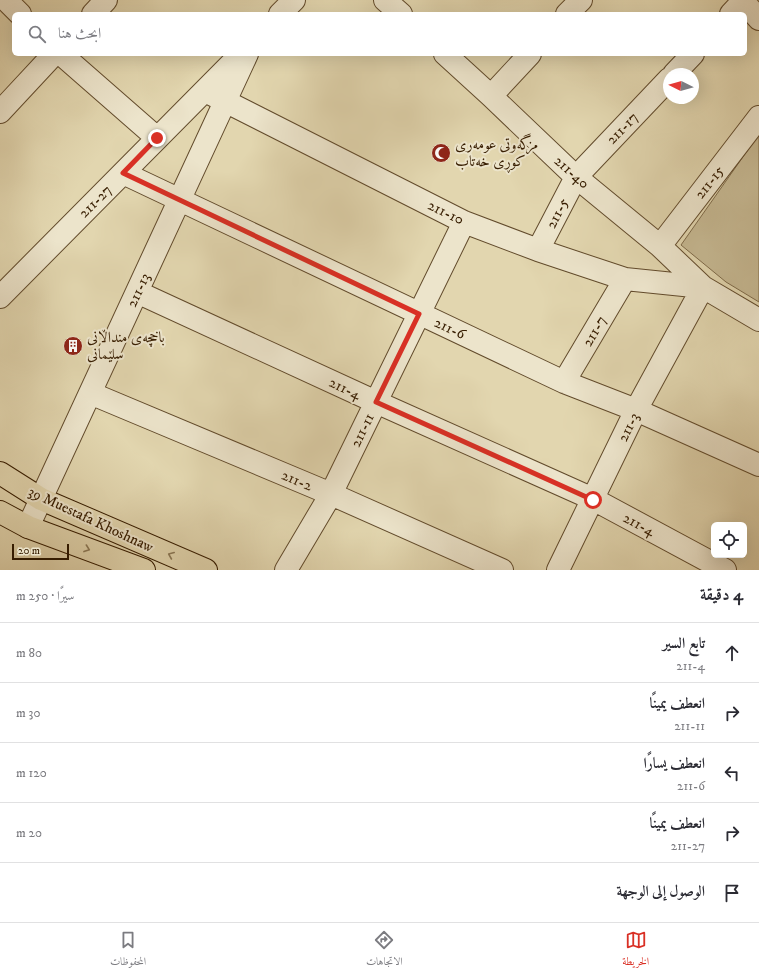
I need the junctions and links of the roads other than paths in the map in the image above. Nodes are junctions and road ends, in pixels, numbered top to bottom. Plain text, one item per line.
1 (6, 0) edge
2 (106, 0) edge
3 (294, 0) edge
4 (385, 0) edge
5 (580, 0) edge
6 (738, 5) edge
7 (18, 12) edge
8 (95, 12) edge
9 (282, 12) edge
10 (399, 12) edge
11 (570, 12) edge
12 (759, 19) edge
13 (52, 56) edge
14 (63, 56) edge
15 (239, 56) edge
16 (246, 56) edge
17 (447, 56) edge
18 (528, 56) edge
19 (690, 56) edge
20 (679, 68) edge
21 (663, 85) edge
22 (204, 90) junction
23 (491, 96) junction
24 (226, 101) junction
25 (0, 112) edge
26 (759, 117) edge
27 (157, 138) junction
28 (123, 173) junction
29 (576, 177) junction
30 (180, 200) junction
31 (464, 222) junction
32 (660, 246) junction
33 (538, 250) junction
34 (624, 279) junction
35 (703, 287) junction
36 (137, 292) junction
37 (0, 297) edge
38 (419, 314) junction
39 (759, 320) edge
40 (564, 382) junction
41 (90, 393) junction
42 (376, 402) junction
43 (636, 410) junction
44 (759, 465) edge
45 (0, 473) edge
46 (331, 494) junction
47 (41, 499) junction
48 (593, 500) junction
49 (0, 512) edge
50 (28, 527) junction
51 (144, 570) edge
52 (206, 570) edge
53 (286, 570) edge
54 (502, 570) edge
55 (558, 570) edge
56 (725, 570) edge

1 - 7 street
2 - 8 street
3 - 9 street
4 - 10 street
5 - 11 street
6 - 12 street
13 - 25 street
14 - 27 street
15 - 22 street, 211-27
16 - 24 street, 211-13
17 - 23 street, 211-40
18 - 23 street
19 - 20 street
21 - 29 street, 211-17
22 - 24 street, 211-10
22 - 27 street, 211-27
23 - 29 street, 211-40
24 - 30 street, 211-13
24 - 31 street, 211-10
26 - 32 street, 211-15
27 - 28 street, 211-27
28 - 30 street, 211-6
28 - 37 street, 211-27
29 - 32 street, 211-40
29 - 33 street, 211-5
30 - 36 street, 211-13
30 - 38 street, 211-6
31 - 33 street, 211-10
31 - 38 street, 211-11
32 - 35 street, 211-40
33 - 34 street, 211-10
34 - 35 street, 211-10
34 - 40 street, 211-7
35 - 39 street
35 - 43 street, 211-3
36 - 41 street, 211-13
36 - 42 street, 211-4
38 - 40 street, 211-6
38 - 42 street, 211-11
40 - 43 street, 211-6
41 - 46 street, 211-2
41 - 47 street, 211-13
42 - 46 street, 211-11
42 - 48 street, 211-4
43 - 44 street, 211-6
43 - 48 street, 211-3
45 - 47 main road, 39 Muestafa Khoshnaw
46 - 53 street, 211-11
46 - 54 street, 211-2
47 - 50 street, 211-13
52 -> 47 main road, 39 Muestafa Khoshnaw
48 - 55 street, 211-3
48 - 56 street, 211-4
49 - 50 main road, 39 Muestafa Khoshnaw
50 -> 51 main road, 39 Muestafa Khoshnaw

